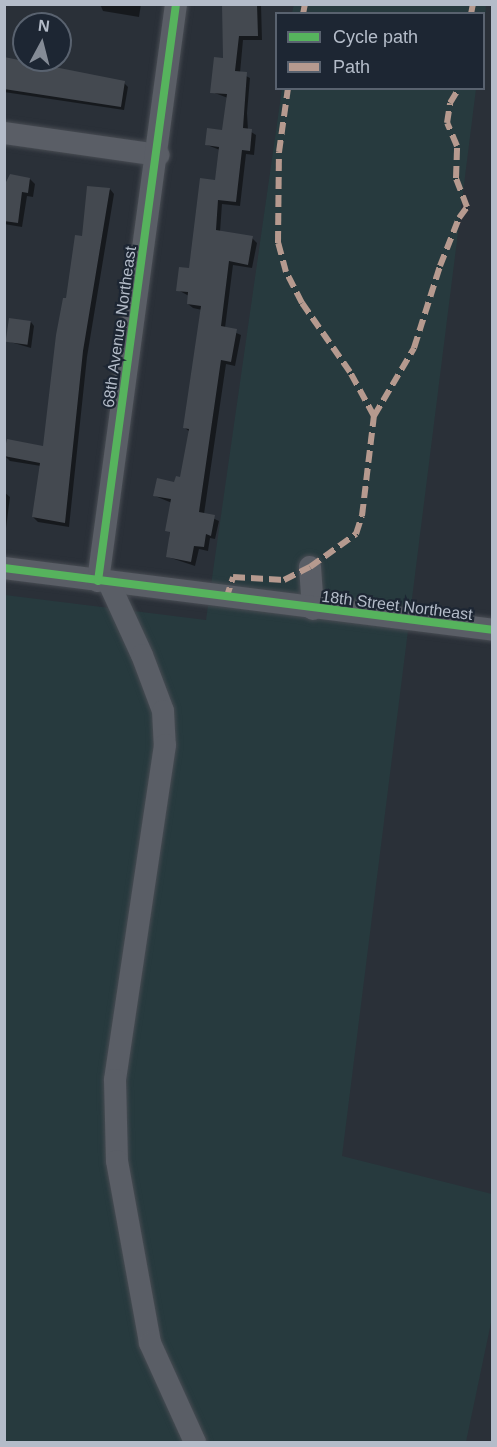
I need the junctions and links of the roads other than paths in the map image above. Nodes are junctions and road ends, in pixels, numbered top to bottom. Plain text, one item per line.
1 (176, 4) edge
2 (4, 134) edge
3 (158, 155) junction
4 (310, 567) dead end
5 (4, 568) edge
6 (104, 582) junction
7 (313, 609) junction
8 (492, 630) edge
9 (195, 1443) edge

1 - 3 street, 68th Avenue Northeast
2 - 3 street
3 - 6 street, 68th Avenue Northeast
4 - 7 street
5 - 6 street, 18th Street Northeast
6 - 7 street, 18th Street Northeast
6 - 9 street
7 - 8 street, 18th Street Northeast

